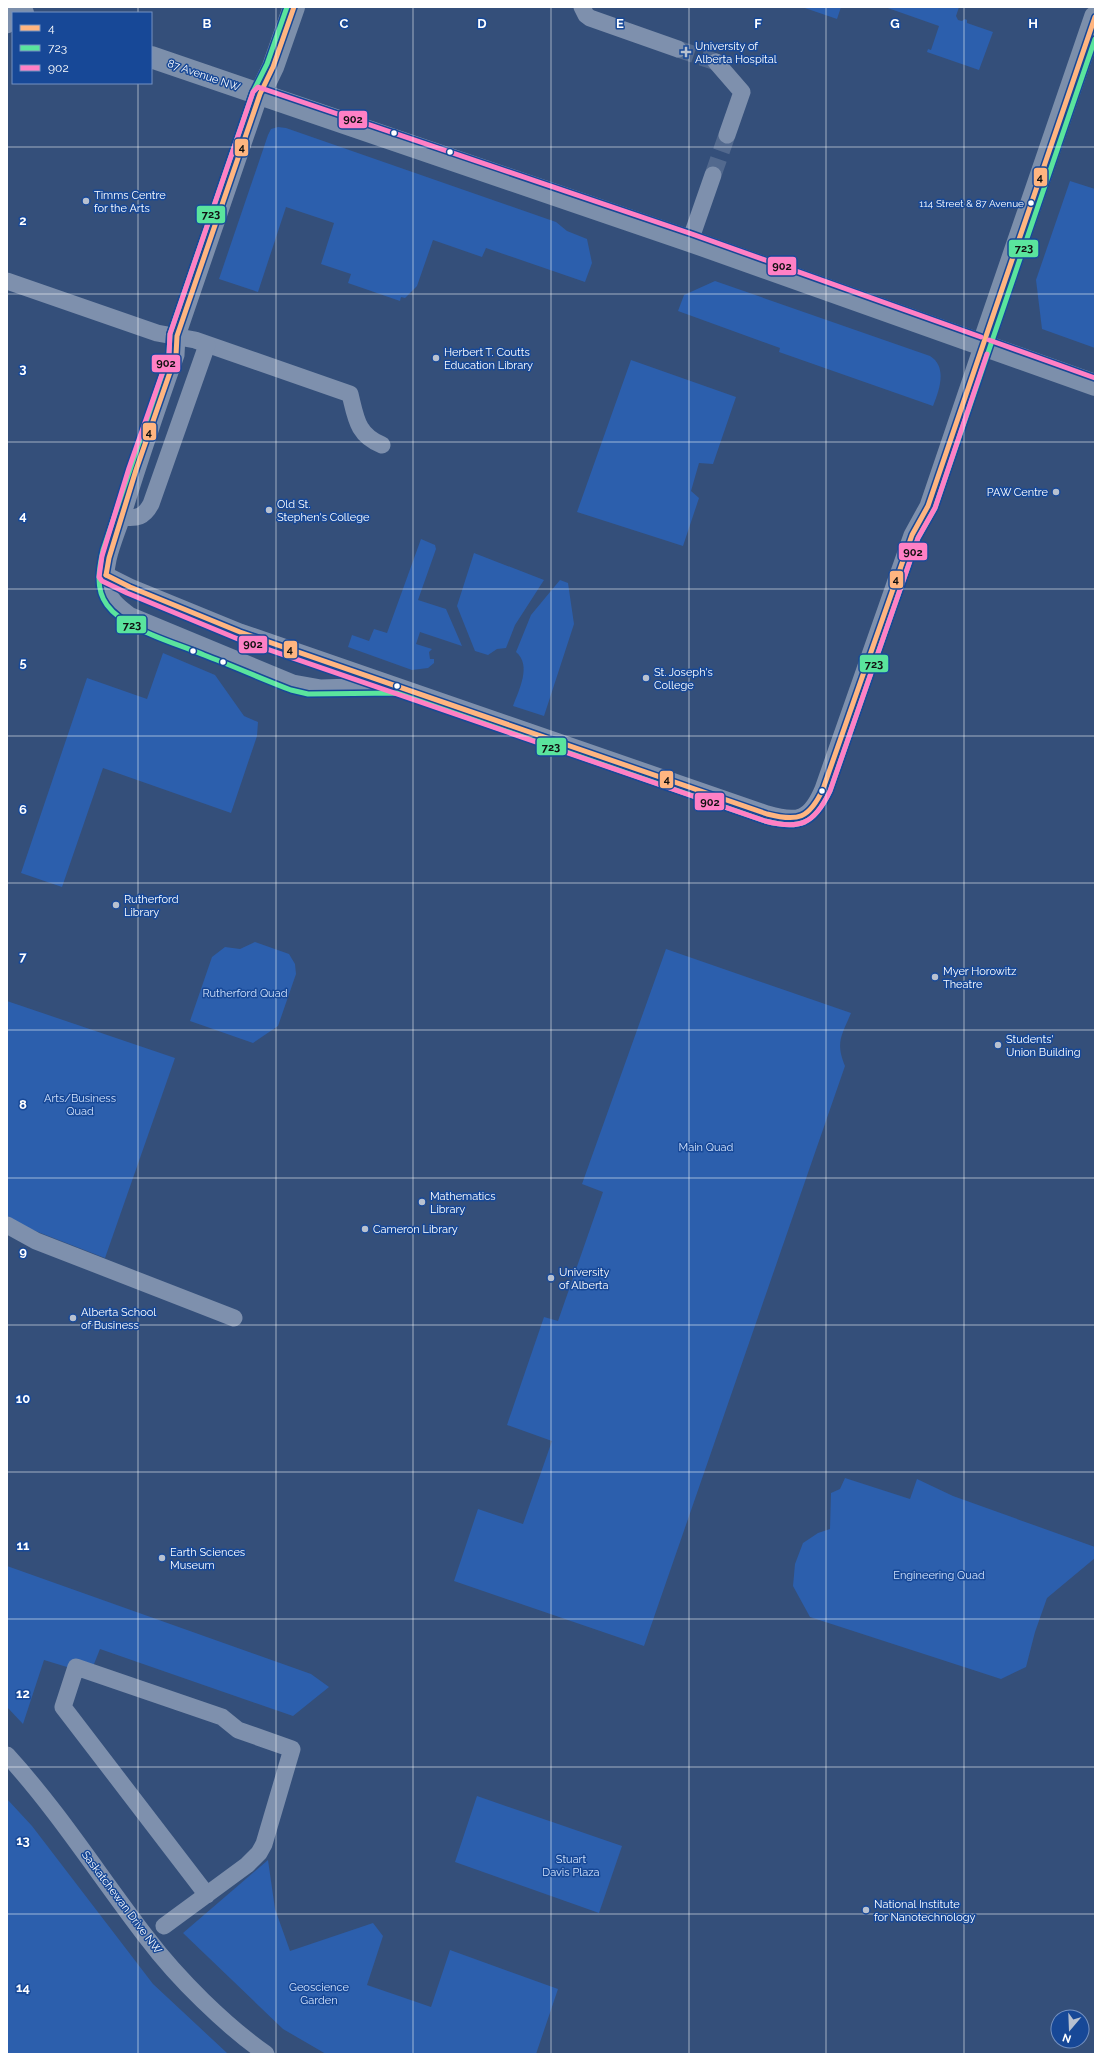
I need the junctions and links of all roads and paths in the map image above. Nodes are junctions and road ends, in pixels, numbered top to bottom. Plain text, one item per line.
1 (294, 7) edge
2 (582, 7) edge
3 (1095, 16) edge
4 (678, 48) tunnel mouth
5 (152, 57) edge
6 (716, 62) tunnel mouth
7 (260, 94) junction
8 (727, 135) tunnel mouth
9 (713, 175) tunnel mouth
10 (690, 241) junction
11 (7, 281) edge
12 (177, 336) junction
13 (983, 344) junction
14 (207, 345) junction
15 (1095, 385) edge
16 (382, 445) dead end
17 (122, 517) junction
18 (106, 575) junction
19 (398, 686) junction
20 (7, 1225) edge
21 (234, 1318) dead end
22 (7, 1755) edge
23 (207, 1895) junction
24 (164, 1926) dead end
25 (266, 2054) edge

1 - 7 main road
2 - 4 street
3 - 13 main road
5 - 7 main road, 87 Avenue NW
6 - 8 street
7 - 10 main road, 87 Avenue NW
7 - 12 street
9 - 10 street
10 - 13 main road, 87 Avenue NW
11 - 12 street
12 - 14 street
12 - 17 street
13 - 15 main road, 87 Avenue NW
13 - 19 street
14 - 16 street
14 - 17 street
17 - 18 street
18 - 19 street
18 - 19 street
20 - 21 street
22 - 25 street, Saskatchewan Drive NW
23 - 23 street
23 - 24 street

